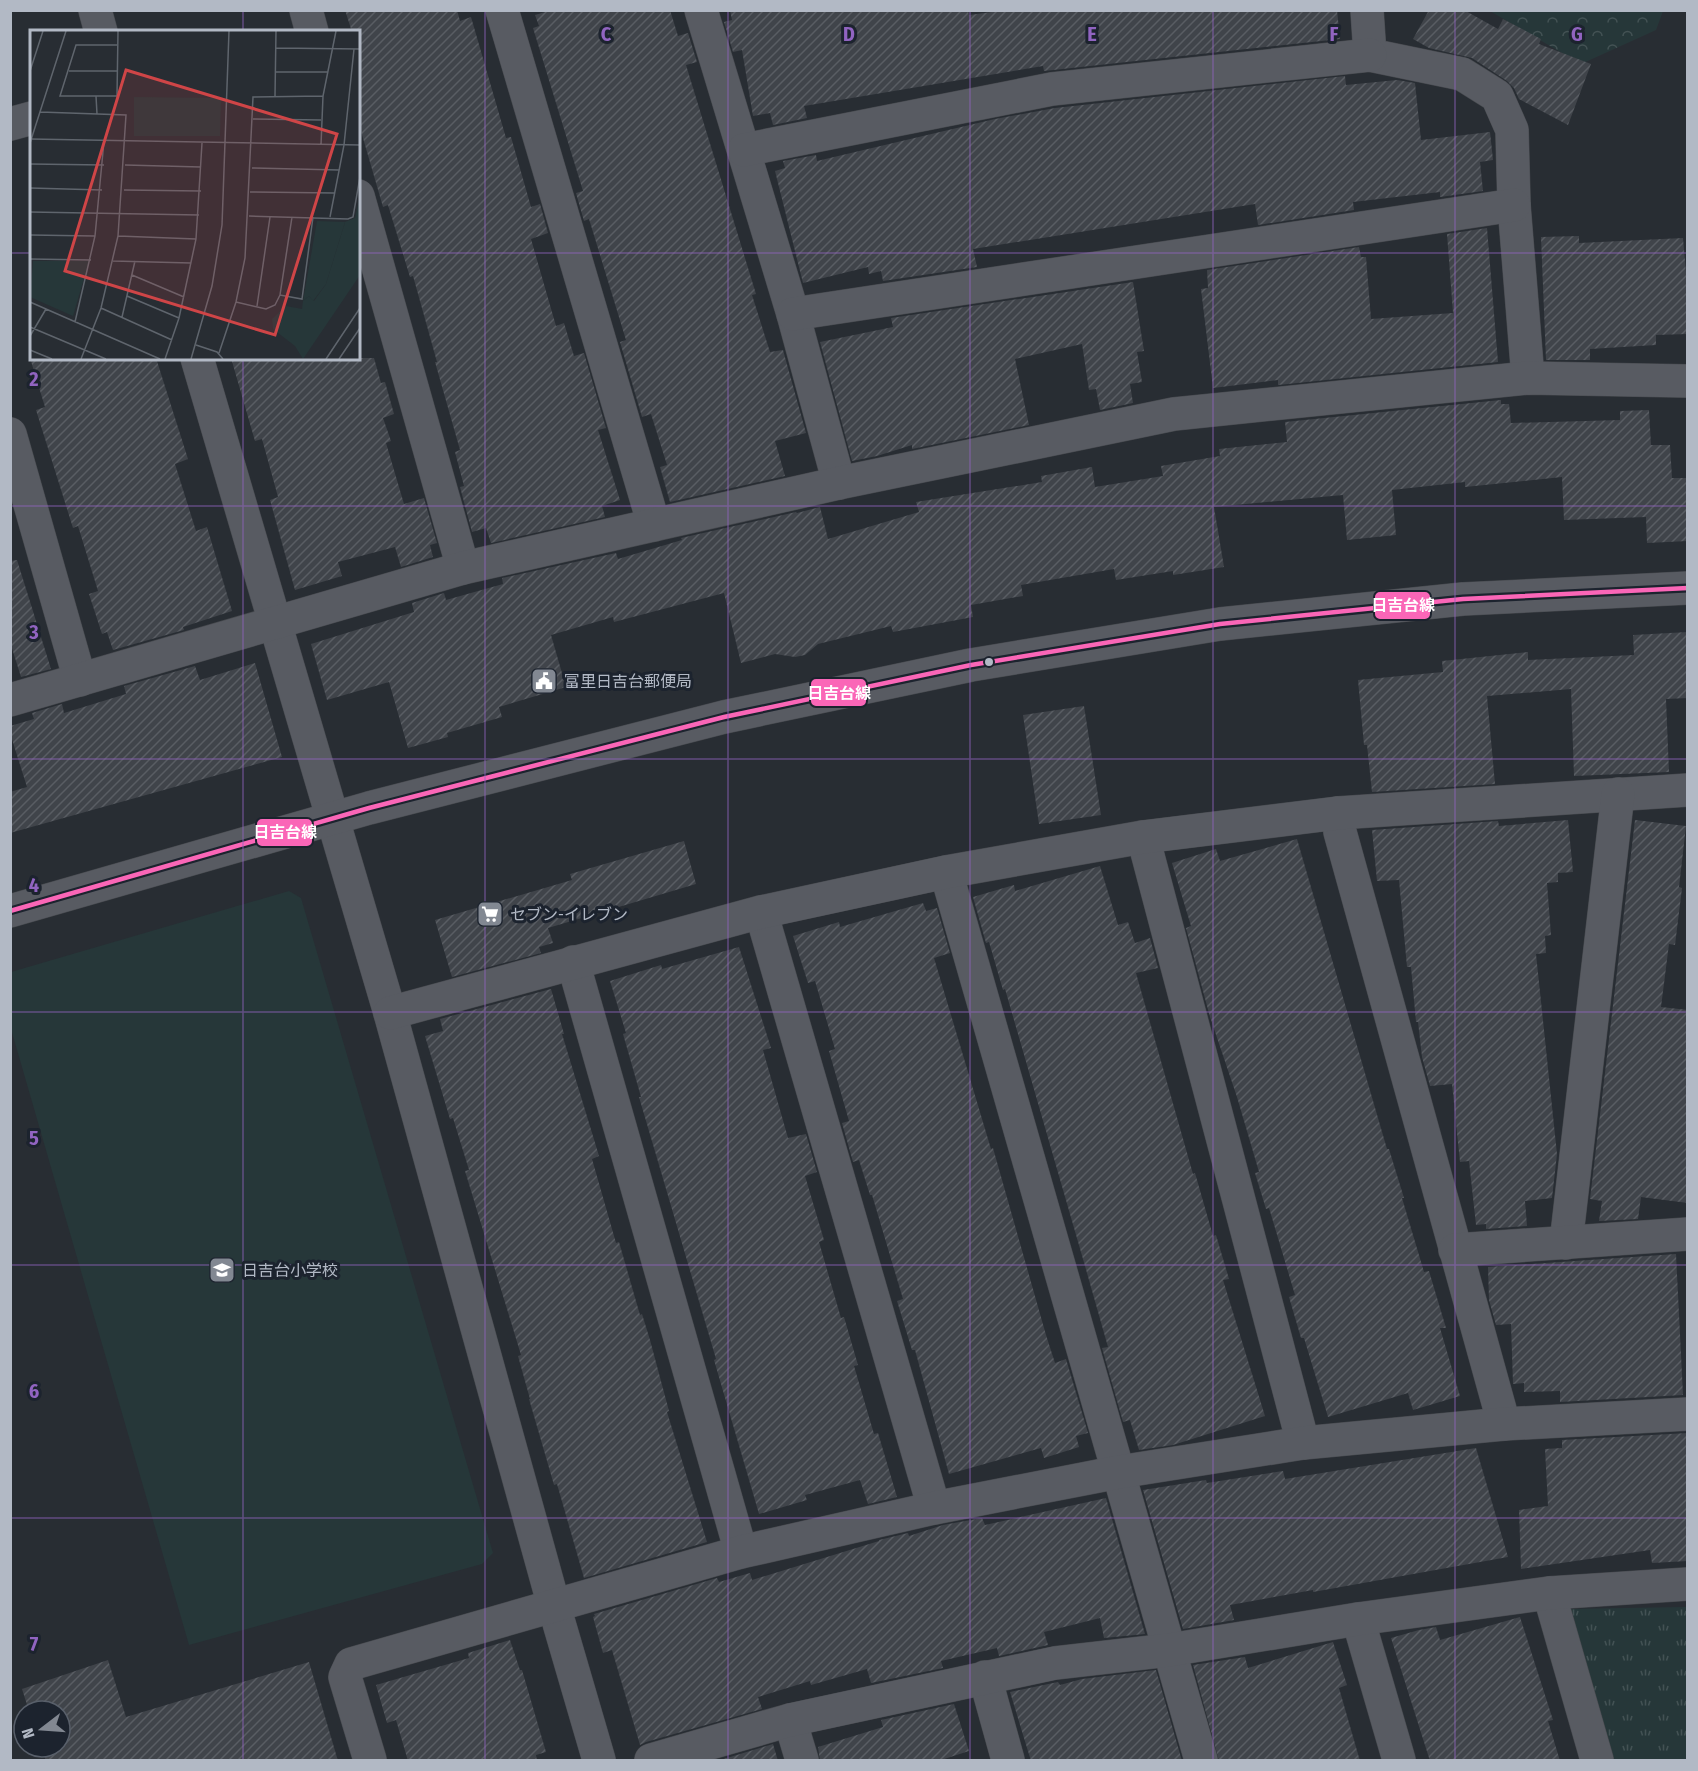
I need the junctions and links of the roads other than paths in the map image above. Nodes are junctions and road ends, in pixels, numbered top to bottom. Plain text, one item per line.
1 (95, 10) edge
2 (306, 10) edge
3 (502, 10) edge
4 (701, 10) edge
5 (1367, 10) edge
6 (100, 30) edge
7 (311, 30) edge
8 (1370, 55) junction
9 (30, 119) edge
10 (10, 124) edge
11 (744, 150) junction
12 (360, 203) edge
13 (1514, 205) junction
14 (793, 314) junction
15 (198, 360) edge
16 (1528, 378) junction
17 (1688, 381) edge
18 (10, 434) edge
19 (839, 483) junction
20 (654, 525) junction
21 (463, 568) junction
22 (1688, 588) edge
23 (275, 623) junction
24 (80, 680) junction
25 (10, 700) edge
26 (1688, 790) edge
27 (1618, 794) junction
28 (1338, 813) junction
29 (332, 818) junction
30 (1143, 837) junction
31 (946, 872) junction
32 (10, 911) edge
33 (761, 912) junction
34 (573, 962) junction
35 (390, 1013) junction
36 (1688, 1234) edge
37 (1566, 1243) junction
38 (1455, 1250) junction
39 (1688, 1413) edge
40 (1504, 1424) junction
41 (1303, 1443) junction
42 (1119, 1472) junction
43 (934, 1508) junction
44 (741, 1552) junction
45 (1688, 1584) edge
46 (1549, 1593) junction
47 (554, 1606) junction
48 (1358, 1619) junction
49 (1169, 1650) junction
50 (985, 1677) junction
51 (790, 1720) junction
52 (370, 1761) edge
53 (599, 1761) edge
54 (651, 1761) edge
55 (802, 1761) edge
56 (1008, 1761) edge
57 (1201, 1761) edge
58 (1399, 1761) edge
59 (1597, 1761) edge

1 - 6 street
2 - 7 street
3 - 20 street
4 - 11 street
5 - 8 street
8 - 11 street
8 - 13 street
9 - 10 street
11 - 14 street
12 - 21 street
13 - 14 street
13 - 16 street
14 - 19 street
15 - 23 street
16 - 17 street
16 - 19 street
18 - 24 street
19 - 20 street
20 - 21 street
21 - 23 street
22 - 29 street
23 - 24 street
23 - 29 street
24 - 25 street
26 - 27 street
27 - 28 street
27 - 37 street
28 - 30 street
28 - 38 street
29 - 32 street
29 - 35 street
30 - 31 street
30 - 41 street
31 - 33 street
31 - 42 street
33 - 34 street
33 - 43 street
34 - 35 street
34 - 44 street
35 - 47 street
36 - 37 street
37 - 38 street
38 - 40 street
39 - 40 street
40 - 41 street
41 - 42 street
42 - 43 street
42 - 49 street
43 - 44 street
44 - 47 street
45 - 46 street
46 - 48 street
46 - 59 street
47 - 52 street
47 - 53 street
48 - 49 street
48 - 58 street
49 - 50 street
49 - 57 street
50 - 51 street
50 - 56 street
51 - 54 street
51 - 55 street

